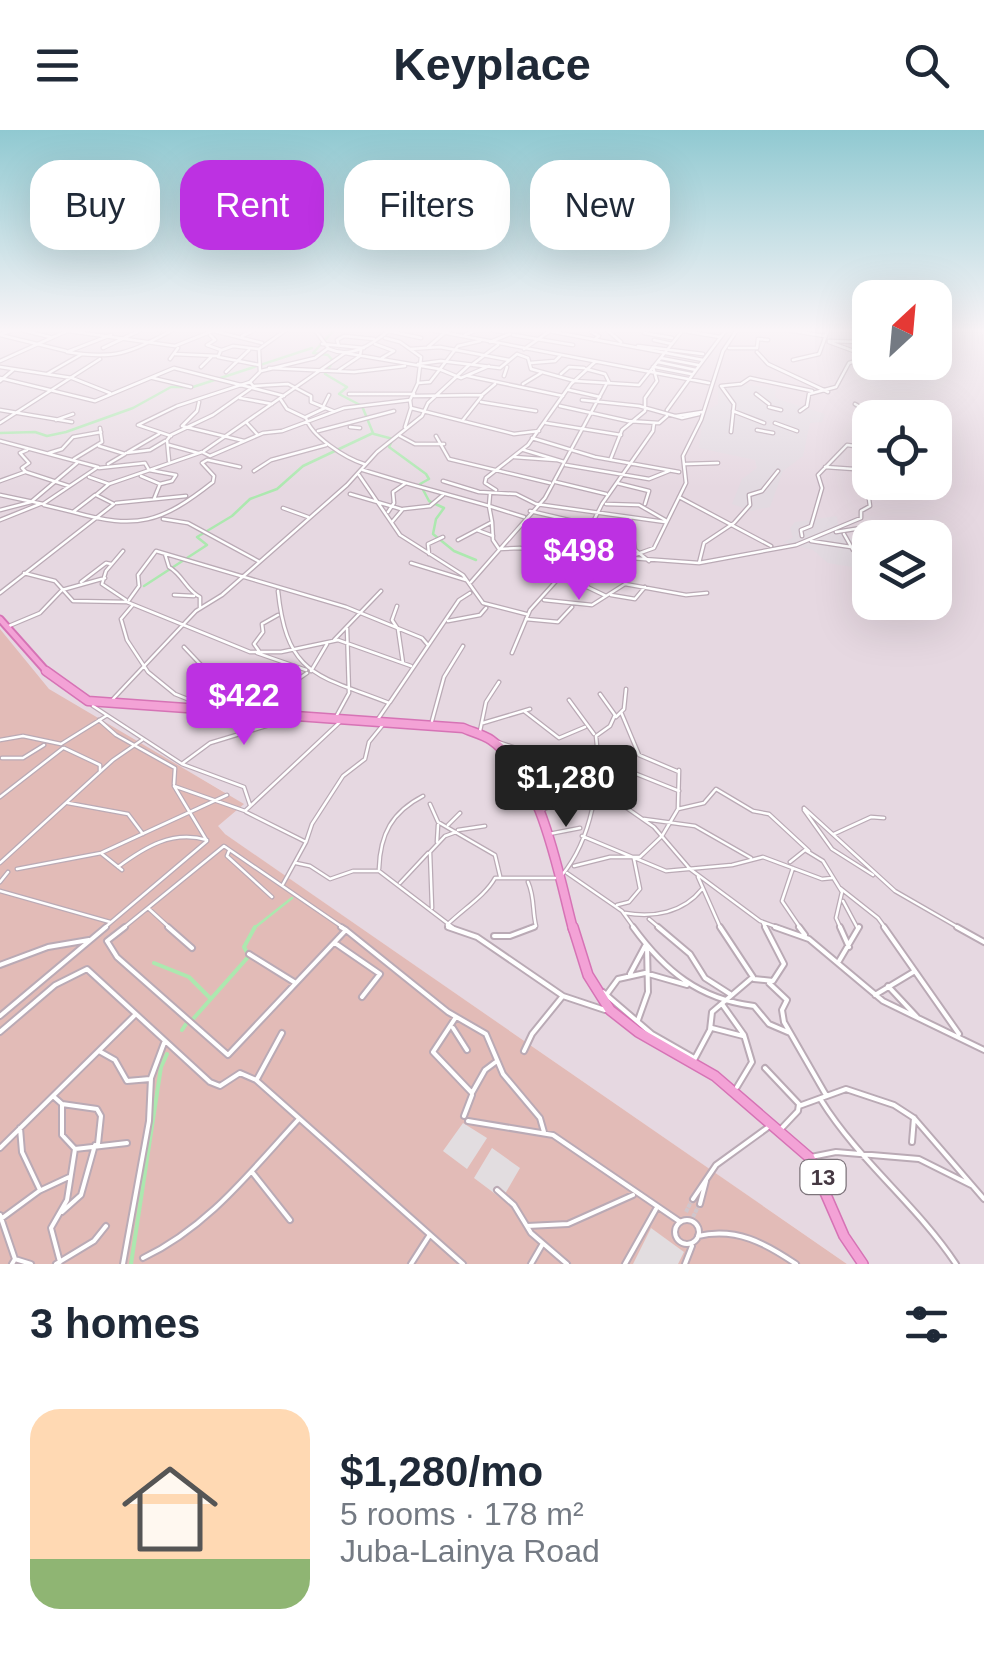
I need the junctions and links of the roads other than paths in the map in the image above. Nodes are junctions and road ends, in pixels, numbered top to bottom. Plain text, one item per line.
1 (25, 383) edge
2 (65, 383) edge
3 (84, 383) edge
4 (138, 383) edge
5 (172, 383) edge
6 (234, 383) edge
7 (248, 383) edge
8 (251, 383) edge
9 (302, 383) edge
10 (418, 383) edge
11 (447, 383) edge
12 (496, 383) joint
13 (525, 383) edge
14 (573, 383) edge
15 (608, 383) joint
16 (641, 383) edge
17 (653, 383) edge
18 (688, 383) edge
19 (705, 383) edge
20 (743, 383) edge
21 (774, 383) edge
22 (840, 383) edge
23 (711, 384) joint
24 (810, 384) joint
25 (242, 385) junction
26 (520, 386) junction
27 (254, 387) junction
28 (794, 387) junction
29 (192, 388) dead end
30 (294, 388) junction
31 (56, 389) junction
32 (568, 390) junction
33 (290, 391) junction
34 (298, 391) junction
35 (812, 392) junction
36 (110, 393) junction
37 (243, 393) dead end
38 (830, 393) junction
39 (350, 394) dead end
40 (437, 394) junction
41 (756, 394) dead end
42 (329, 395) dead end
43 (415, 395) junction
44 (482, 395) junction
45 (284, 396) junction
46 (565, 396) junction
47 (807, 396) junction
48 (602, 397) junction
49 (240, 398) junction
50 (280, 399) junction
51 (410, 400) junction
52 (582, 400) dead end
53 (199, 402) junction
54 (311, 402) junction
55 (480, 402) junction
56 (272, 404) junction
57 (599, 404) junction
58 (558, 405) junction
59 (326, 406) junction
60 (411, 408) junction
61 (645, 408) junction
62 (0, 410) edge
63 (394, 410) dead end
64 (733, 410) junction
65 (781, 410) dead end
66 (536, 411) dead end
67 (800, 411) dead end
68 (335, 412) junction
69 (591, 412) junction
70 (308, 413) junction
71 (424, 413) junction
72 (701, 413) junction
73 (14, 414) junction
74 (73, 414) dead end
75 (667, 414) junction
76 (306, 419) junction
77 (784, 419) dead end
78 (55, 420) junction
79 (462, 421) junction
80 (628, 421) junction
81 (0, 422) edge
82 (72, 422) dead end
83 (246, 422) junction
84 (544, 423) junction
85 (654, 423) junction
86 (775, 423) junction
87 (344, 426) junction
88 (581, 426) junction
89 (188, 428) junction
90 (360, 428) dead end
91 (405, 428) junction
92 (758, 430) dead end
93 (316, 431) junction
94 (539, 431) junction
95 (797, 431) dead end
96 (731, 432) dead end
97 (773, 433) dead end
98 (159, 434) junction
99 (620, 434) junction
100 (258, 435) junction
101 (399, 435) junction
102 (171, 436) junction
103 (436, 436) dead end
104 (530, 437) junction
105 (223, 438) junction
106 (394, 438) junction
107 (404, 438) junction
108 (167, 440) junction
109 (0, 441) edge
110 (245, 442) junction
111 (327, 444) junction
112 (444, 444) junction
113 (169, 445) junction
114 (852, 445) edge
115 (98, 446) junction
116 (30, 448) junction
117 (571, 448) junction
118 (523, 450) junction
119 (48, 453) junction
120 (126, 453) junction
121 (201, 453) junction
122 (514, 456) junction
123 (209, 458) junction
124 (73, 460) junction
125 (557, 460) junction
126 (610, 460) junction
127 (79, 461) junction
128 (169, 463) junction
129 (718, 463) dead end
130 (366, 464) junction
131 (565, 464) junction
132 (628, 464) junction
133 (685, 464) junction
134 (106, 465) junction
135 (240, 467) dead end
136 (823, 467) junction
137 (499, 468) junction
138 (98, 469) junction
139 (852, 469) edge
140 (149, 470) junction
141 (362, 470) junction
142 (778, 470) dead end
143 (254, 471) dead end
144 (670, 471) junction
145 (26, 472) junction
146 (682, 472) junction
147 (140, 474) junction
148 (358, 474) junction
149 (621, 474) junction
150 (88, 476) junction
151 (0, 481) edge
152 (443, 481) dead end
153 (51, 482) junction
154 (615, 482) junction
155 (553, 483) junction
156 (109, 484) junction
157 (160, 484) junction
158 (406, 484) junction
159 (71, 486) junction
160 (496, 490) junction
161 (490, 492) junction
162 (350, 494) dead end
163 (444, 494) junction
164 (607, 494) junction
165 (0, 495) edge
166 (96, 495) junction
167 (190, 496) junction
168 (679, 496) junction
169 (154, 499) junction
170 (869, 500) edge
171 (31, 502) junction
172 (114, 503) junction
173 (42, 504) junction
174 (381, 504) junction
175 (536, 504) junction
176 (605, 504) junction
177 (644, 505) junction
178 (391, 506) junction
179 (489, 506) junction
180 (283, 508) dead end
181 (403, 509) junction
182 (0, 510) edge
183 (530, 511) junction
184 (73, 512) junction
185 (597, 514) junction
186 (386, 515) junction
187 (524, 517) junction
188 (95, 518) junction
189 (309, 518) junction
190 (163, 519) junction
191 (630, 519) junction
192 (0, 520) edge
193 (492, 522) junction
194 (667, 522) junction
195 (391, 523) junction
196 (592, 526) junction
197 (729, 527) junction
198 (476, 530) junction
199 (852, 531) edge
200 (830, 532) junction
201 (843, 533) junction
202 (494, 536) junction
203 (443, 537) dead end
204 (804, 538) junction
205 (458, 540) dead end
206 (772, 547) junction
207 (851, 547) joint
208 (580, 548) dead end
209 (499, 549) junction
210 (123, 552) dead end
211 (166, 553) junction
212 (638, 554) junction
213 (430, 556) junction
214 (628, 558) junction
215 (576, 559) junction
216 (260, 562) junction
217 (650, 562) junction
218 (699, 562) junction
219 (412, 563) dead end
220 (112, 564) junction
221 (23, 573) junction
222 (244, 575) junction
223 (562, 576) junction
224 (105, 578) junction
225 (469, 581) junction
226 (76, 586) junction
227 (646, 586) junction
228 (278, 589) junction
229 (62, 590) junction
230 (380, 590) dead end
231 (471, 592) junction
232 (0, 593) edge
233 (708, 593) dead end
234 (174, 595) dead end
235 (196, 596) junction
236 (610, 596) junction
237 (542, 600) junction
238 (129, 603) junction
239 (397, 606) dead end
240 (488, 606) junction
241 (571, 606) junction
242 (200, 608) junction
243 (358, 613) junction
244 (278, 615) junction
245 (526, 617) junction
246 (0, 619) edge
247 (446, 621) junction
248 (10, 626) junction
249 (347, 627) junction
250 (182, 628) junction
251 (398, 629) junction
252 (332, 640) junction
253 (350, 645) junction
254 (428, 645) junction
255 (462, 646) dead end
256 (184, 647) dead end
257 (296, 648) junction
258 (258, 652) junction
259 (512, 653) dead end
260 (144, 664) junction
261 (404, 664) junction
262 (411, 666) junction
263 (310, 671) junction
264 (231, 681) dead end
265 (499, 682) dead end
266 (233, 687) junction
267 (347, 688) junction
268 (626, 688) dead end
269 (600, 694) dead end
270 (569, 700) dead end
271 (88, 701) junction
272 (389, 703) junction
273 (109, 704) junction
274 (208, 709) junction
275 (530, 709) dead end
276 (524, 710) junction
277 (243, 712) junction
278 (621, 712) junction
279 (266, 714) junction
280 (107, 716) junction
281 (299, 717) junction
282 (614, 718) junction
283 (99, 720) junction
284 (338, 721) junction
285 (379, 724) junction
286 (429, 727) junction
287 (586, 727) junction
288 (481, 728) junction
289 (596, 736) junction
290 (0, 740) edge
291 (143, 740) junction
292 (493, 740) junction
293 (51, 744) junction
294 (62, 746) junction
295 (134, 746) junction
296 (2, 758) edge
297 (599, 760) junction
298 (182, 764) junction
299 (100, 773) junction
300 (174, 786) junction
301 (596, 788) junction
302 (679, 791) junction
303 (227, 794) dead end
304 (423, 796) dead end
305 (0, 798) edge
306 (67, 803) junction
307 (430, 804) dead end
308 (251, 806) junction
309 (678, 810) junction
310 (244, 811) junction
311 (540, 811) junction
312 (460, 813) dead end
313 (642, 818) junction
314 (884, 818) dead end
315 (437, 821) junction
316 (670, 824) junction
317 (447, 825) junction
318 (485, 826) dead end
319 (583, 828) junction
320 (457, 831) junction
321 (548, 834) junction
322 (832, 835) junction
323 (144, 836) junction
324 (582, 836) junction
325 (662, 836) junction
326 (207, 840) junction
327 (306, 842) junction
328 (438, 843) junction
329 (230, 850) junction
330 (809, 851) junction
331 (101, 852) junction
332 (430, 852) junction
333 (752, 858) junction
334 (635, 859) junction
335 (0, 863) edge
336 (296, 863) junction
337 (791, 865) junction
338 (573, 866) junction
339 (17, 869) dead end
340 (690, 869) junction
341 (378, 871) junction
342 (8, 872) dead end
343 (562, 875) junction
344 (698, 876) junction
345 (875, 876) junction
346 (500, 878) junction
347 (832, 878) junction
348 (528, 881) junction
349 (0, 882) edge
350 (283, 884) junction
351 (398, 884) dead end
352 (703, 887) junction
353 (840, 888) junction
354 (0, 891) edge
355 (272, 897) dead end
356 (842, 900) junction
357 (616, 905) junction
358 (147, 907) junction
359 (432, 912) junction
360 (624, 913) junction
361 (649, 918) junction
362 (763, 922) junction
363 (111, 923) junction
364 (446, 926) junction
365 (346, 930) junction
366 (494, 936) dead end
367 (809, 939) junction
368 (90, 940) junction
369 (333, 942) junction
370 (984, 942) edge
371 (646, 944) junction
372 (849, 947) junction
373 (192, 948) dead end
374 (249, 954) dead end
375 (839, 961) junction
376 (0, 965) edge
377 (916, 971) junction
378 (647, 973) junction
379 (629, 975) junction
380 (752, 978) junction
381 (591, 981) junction
382 (769, 982) junction
383 (296, 983) junction
384 (888, 985) junction
385 (692, 986) junction
386 (730, 994) junction
387 (606, 995) junction
388 (875, 995) junction
389 (563, 996) junction
390 (362, 997) dead end
391 (721, 1002) junction
392 (608, 1012) junction
393 (136, 1014) junction
394 (0, 1016) edge
395 (456, 1017) junction
396 (918, 1018) junction
397 (638, 1022) junction
398 (452, 1027) junction
399 (710, 1028) junction
400 (0, 1032) edge
401 (282, 1033) dead end
402 (790, 1033) junction
403 (745, 1037) junction
404 (965, 1038) junction
405 (164, 1042) junction
406 (98, 1050) junction
407 (468, 1050) dead end
408 (984, 1050) edge
409 (524, 1051) dead end
410 (498, 1060) junction
411 (694, 1060) junction
412 (765, 1068) dead end
413 (151, 1079) junction
414 (256, 1080) junction
415 (733, 1092) junction
416 (472, 1093) junction
417 (52, 1095) junction
418 (824, 1098) junction
419 (62, 1104) junction
420 (800, 1106) junction
421 (914, 1118) junction
422 (298, 1119) junction
423 (20, 1127) junction
424 (776, 1127) junction
425 (544, 1132) junction
426 (912, 1142) dead end
427 (127, 1143) dead end
428 (96, 1144) junction
429 (0, 1148) edge
430 (76, 1149) junction
431 (859, 1154) junction
432 (810, 1157) junction
433 (252, 1171) junction
434 (70, 1176) junction
435 (706, 1180) junction
436 (973, 1186) junction
437 (41, 1190) junction
438 (496, 1190) dead end
439 (636, 1194) junction
440 (693, 1199) tunnel mouth
441 (984, 1199) edge
442 (700, 1204) tunnel mouth
443 (656, 1207) junction
444 (686, 1212) tunnel mouth
445 (61, 1213) junction
446 (1, 1217) edge
447 (290, 1220) dead end
448 (680, 1220) junction
449 (106, 1226) dead end
450 (527, 1226) junction
451 (429, 1235) junction
452 (698, 1236) junction
453 (543, 1244) junction
454 (692, 1244) junction
455 (144, 1258) dead end
456 (13, 1261) edge
457 (58, 1263) edge
458 (31, 1264) edge
459 (123, 1264) edge
460 (411, 1264) edge
461 (464, 1264) edge
462 (531, 1264) edge
463 (567, 1264) edge
464 (625, 1264) edge
465 (686, 1264) edge
466 (796, 1264) edge
467 (863, 1264) edge
468 (956, 1264) edge

1 - 31 street
2 - 31 street
3 - 36 street
4 - 36 street
5 - 29 street
6 - 25 street
7 - 25 street
8 - 27 street
9 - 30 street
10 - 43 street
11 - 40 street
12 - 26 street
12 - 44 street
13 - 26 street
14 - 32 street
15 - 16 street
15 - 48 street
17 - 61 street
18 - 75 street
19 - 23 street
20 - 64 street
21 - 28 street
22 - 38 street
23 - 72 street
24 - 35 street
24 - 38 street
25 - 27 street
25 - 53 street
26 - 46 street
27 - 30 street
27 - 45 street
27 - 49 street
28 - 35 street
28 - 47 street
30 - 33 street
30 - 34 street
31 - 36 street
31 - 73 street
32 - 46 street
32 - 48 street
33 - 34 street
33 - 45 street
34 - 54 street
35 - 38 street
35 - 47 street
37 - 49 street
39 - 43 street
40 - 43 street
40 - 44 street
40 - 71 street
41 - 65 street
42 - 59 street
43 - 51 street
44 - 55 street
45 - 50 street
46 - 58 street
47 - 67 street
48 - 57 street
49 - 56 street
49 - 89 street
50 - 56 street
50 - 76 street
51 - 60 street
51 - 68 street
52 - 57 street
53 - 89 street
53 - 98 street
54 - 59 street
54 - 70 street
55 - 66 street
55 - 79 street
56 - 83 street
57 - 61 street
57 - 69 street
58 - 69 street
58 - 84 street
59 - 68 street
59 - 70 street
60 - 71 street
60 - 91 street
61 - 75 street
61 - 80 street
62 - 73 street
63 - 87 street
64 - 86 street
64 - 96 street
68 - 76 street
69 - 80 street
69 - 88 street
70 - 76 street
71 - 79 street
71 - 91 street
72 - 75 street
72 - 133 street
73 - 78 street
73 - 81 street
74 - 78 street
75 - 85 street
76 - 93 street
76 - 100 street
77 - 86 street
78 - 82 street
79 - 94 street
80 - 85 street
80 - 99 street
83 - 100 street
83 - 105 street
84 - 88 street
84 - 94 street
85 - 132 street
86 - 95 street
87 - 90 street
87 - 93 street
88 - 99 street
88 - 117 street
89 - 102 street
89 - 105 street
91 - 101 street
92 - 97 street
93 - 111 street
94 - 104 street
98 - 102 street
98 - 120 street
99 - 126 street
100 - 110 street
101 - 106 street
101 - 107 street
102 - 108 street
103 - 112 street
104 - 117 street
104 - 118 street
105 - 110 street
105 - 121 street
106 - 107 street
106 - 130 street
107 - 112 street
108 - 113 street
108 - 120 street
109 - 116 street
110 - 123 street
111 - 130 street
111 - 143 street
112 - 137 street
113 - 121 street
113 - 128 street
114 - 136 street
115 - 119 street
115 - 120 street
115 - 124 street
116 - 119 street
116 - 145 street
117 - 126 street
117 - 131 street
118 - 122 street
118 - 125 street
119 - 124 street
120 - 134 street
121 - 123 street
121 - 128 street
122 - 125 street
122 - 137 street
123 - 135 street
123 - 167 street
124 - 127 street
125 - 131 street
126 - 132 street
127 - 138 street
127 - 153 street
128 - 140 street
129 - 133 street
130 - 141 street
131 - 149 street
131 - 155 street
132 - 144 street
132 - 149 street
133 - 146 street
134 - 138 street
134 - 140 street
136 - 139 street
136 - 204 street
137 - 155 street
137 - 160 street
138 - 150 street
140 - 147 street
140 - 157 street
141 - 148 street
141 - 158 street
142 - 197 street
144 - 146 street
144 - 149 street
145 - 151 street
145 - 153 street
146 - 168 street
147 - 156 street
147 - 157 street
148 - 174 street
148 - 189 street
149 - 154 street
150 - 156 street
150 - 159 street
152 - 161 street
153 - 159 street
153 - 171 street
154 - 164 street
154 - 177 street
155 - 164 street
155 - 175 street
156 - 166 street
157 - 169 street
158 - 163 street
158 - 178 street
159 - 173 street
160 - 161 street
160 - 175 street
161 - 179 street
162 - 174 street
163 - 179 street
163 - 181 street
164 - 176 street
165 - 171 street
166 - 172 street
166 - 184 street
167 - 169 street
167 - 190 street
168 - 194 street
168 - 197 street
169 - 172 street
170 - 200 street
171 - 173 street
171 - 182 street
172 - 188 street
173 - 184 street
173 - 192 street
174 - 178 street
174 - 186 street
175 - 183 street
175 - 185 street
176 - 177 street
176 - 185 street
177 - 194 street
178 - 181 street
178 - 186 street
179 - 187 street
179 - 193 street
180 - 189 street
181 - 195 street
183 - 187 street
183 - 196 street
184 - 188 street
185 - 191 street
185 - 196 street
186 - 195 street
187 - 209 street
188 - 190 street
188 - 221 street
189 - 216 street
190 - 216 street
191 - 194 street
191 - 212 street
193 - 198 street
193 - 202 street
194 - 212 street
195 - 213 street
196 - 208 street
197 - 206 street
197 - 218 street
198 - 202 street
198 - 205 street
199 - 201 street
200 - 201 street
200 - 204 street
201 - 207 street
202 - 209 street
203 - 213 street
204 - 206 street
204 - 207 street
206 - 218 street
209 - 215 street
209 - 225 street
210 - 220 street
211 - 222 street
211 - 235 street
211 - 238 street
212 - 214 street
212 - 217 street
213 - 225 street
214 - 215 street
214 - 217 street
215 - 223 street
216 - 222 street
217 - 218 street
219 - 225 street
220 - 224 street
220 - 226 street
221 - 229 street
221 - 232 street
222 - 228 street
222 - 242 street
223 - 236 street
223 - 237 street
224 - 226 street
224 - 238 street
225 - 231 street
226 - 229 street
227 - 233 street
227 - 236 street
227 - 236 street
228 - 243 street
228 - 244 street
229 - 238 street
229 - 248 street
230 - 243 street
231 - 240 street
231 - 247 street
234 - 235 street
235 - 242 street
236 - 241 street
237 - 241 street
237 - 245 street
238 - 250 street
238 - 260 street
239 - 251 street
240 - 245 street
240 - 247 street
241 - 245 street
242 - 250 street
243 - 249 street
243 - 251 street
244 - 257 street
244 - 258 street
245 - 259 street
246 - 248 main road, 13
247 - 254 street
248 - 271 main road, 13
249 - 252 street
249 - 253 street
250 - 258 street
250 - 260 street
251 - 254 street
251 - 261 street
252 - 253 street
252 - 257 street
252 - 263 street
253 - 261 street
253 - 267 street
254 - 262 street
255 - 286 street
256 - 266 street
257 - 258 street
257 - 263 street
258 - 263 street
260 - 273 street
260 - 274 street
261 - 262 street
262 - 272 street
263 - 267 street
263 - 279 street
264 - 266 street
265 - 288 street
266 - 277 street
267 - 272 street
267 - 284 street
268 - 278 street
269 - 282 street
270 - 287 street
271 - 273 main road, 13
271 - 280 street
272 - 285 street
273 - 274 main road, 13
274 - 277 main road, 13
275 - 276 street
276 - 287 street
276 - 288 street
277 - 279 main road, 13
278 - 282 street
278 - 302 street
279 - 281 main road, 13
280 - 283 street
280 - 291 street
281 - 284 main road, 13
281 - 298 street
282 - 289 street
283 - 294 street
283 - 295 street
284 - 285 main road, 13
284 - 308 street
285 - 286 main road, 13
285 - 327 street
286 - 288 main road, 13
287 - 289 street
288 - 292 main road, 13
289 - 297 street
290 - 293 street
291 - 295 street
291 - 298 street
292 - 301 street
292 - 311 main road, 13
293 - 294 street
293 - 296 street
294 - 299 street
294 - 305 street
295 - 299 street
295 - 300 street
297 - 301 street
297 - 302 street
298 - 308 street
299 - 306 street
300 - 310 street
300 - 326 street
301 - 311 street
301 - 313 street
301 - 319 street
302 - 309 street
303 - 323 street
304 - 341 street
306 - 323 street
306 - 335 street
307 - 315 street
308 - 310 street
309 - 316 street
309 - 330 street
310 - 327 street
311 - 321 main road, 13
312 - 317 street
313 - 316 street
313 - 325 street
314 - 322 street
315 - 317 street
315 - 328 street
316 - 325 street
316 - 333 street
317 - 320 street
318 - 320 street
319 - 321 street
319 - 324 street
320 - 328 street
320 - 346 street
321 - 343 main road, 13
322 - 345 street
322 - 345 street
323 - 331 street
324 - 334 street
324 - 338 street
325 - 334 street
325 - 340 street
326 - 331 street
326 - 363 street
327 - 336 street
328 - 332 street
329 - 350 street
329 - 355 street
329 - 358 street
330 - 337 street
330 - 347 street
331 - 339 street
332 - 351 street
332 - 359 street
333 - 337 street
333 - 340 street
334 - 338 street
334 - 340 street
334 - 357 street
336 - 341 street
336 - 350 street
337 - 347 street
337 - 367 street
338 - 343 street
340 - 344 street
341 - 359 street
342 - 349 street
343 - 348 street
343 - 357 street
343 - 381 main road, 13
344 - 352 street
344 - 362 street
345 - 370 street
346 - 348 street
346 - 364 street
347 - 353 street
348 - 366 street
350 - 365 street
352 - 361 street
352 - 380 street
353 - 356 street
353 - 377 street
354 - 363 street
356 - 372 street
356 - 372 street
357 - 360 street
358 - 373 street
358 - 383 street
359 - 364 street
360 - 361 street
360 - 371 street
361 - 386 street
362 - 367 street
362 - 382 street
363 - 368 street
364 - 389 street
365 - 369 street
365 - 395 street
367 - 375 street
368 - 376 street
368 - 394 street
369 - 383 street
369 - 390 street
371 - 378 street
371 - 379 street
371 - 385 street
372 - 375 street
374 - 383 street
375 - 388 street
377 - 384 street
377 - 404 street
378 - 379 street
378 - 385 street
378 - 397 street
379 - 387 street
380 - 382 street
380 - 386 street
381 - 387 street
381 - 392 main road, 13
382 - 402 street
384 - 388 street
384 - 396 street
385 - 391 street
386 - 391 street
387 - 397 street
388 - 396 street
389 - 392 street
389 - 409 street
391 - 399 street
391 - 402 street
391 - 403 street
392 - 411 main road, 13
393 - 400 street
393 - 405 street
393 - 406 street
395 - 398 street
395 - 410 street
396 - 404 street
397 - 411 street
398 - 407 street
398 - 416 street
399 - 403 street
399 - 411 street
401 - 414 street
402 - 418 street
403 - 415 street
404 - 408 street
405 - 413 street
405 - 414 street
406 - 413 street
406 - 417 street
410 - 416 street
410 - 425 street
411 - 415 main road, 13
412 - 420 street
413 - 459 street
414 - 422 street
415 - 424 main road, 13
416 - 425 street
417 - 419 street
417 - 423 street
418 - 420 street
418 - 421 street
418 - 431 street
419 - 428 street
419 - 430 street
420 - 424 street
421 - 426 street
421 - 436 street
422 - 433 street
422 - 451 street
423 - 429 street
423 - 437 street
424 - 432 main road, 13
424 - 435 street
425 - 439 street
427 - 428 street
428 - 430 street
428 - 445 street
430 - 434 street
431 - 432 street
431 - 436 street
431 - 468 street
432 - 467 main road, 13
433 - 447 street
433 - 455 street
434 - 437 street
434 - 445 street
435 - 440 street
435 - 442 street
436 - 441 street
437 - 446 street
438 - 450 street
439 - 443 street
439 - 450 street
443 - 448 street
443 - 464 street
444 - 448 street
445 - 457 street
446 - 456 street
448 - 452 street
448 - 454 street
449 - 457 street
450 - 453 street
451 - 460 street
451 - 461 street
452 - 454 street
452 - 466 street
453 - 462 street
453 - 463 street
454 - 465 street
456 - 458 street

